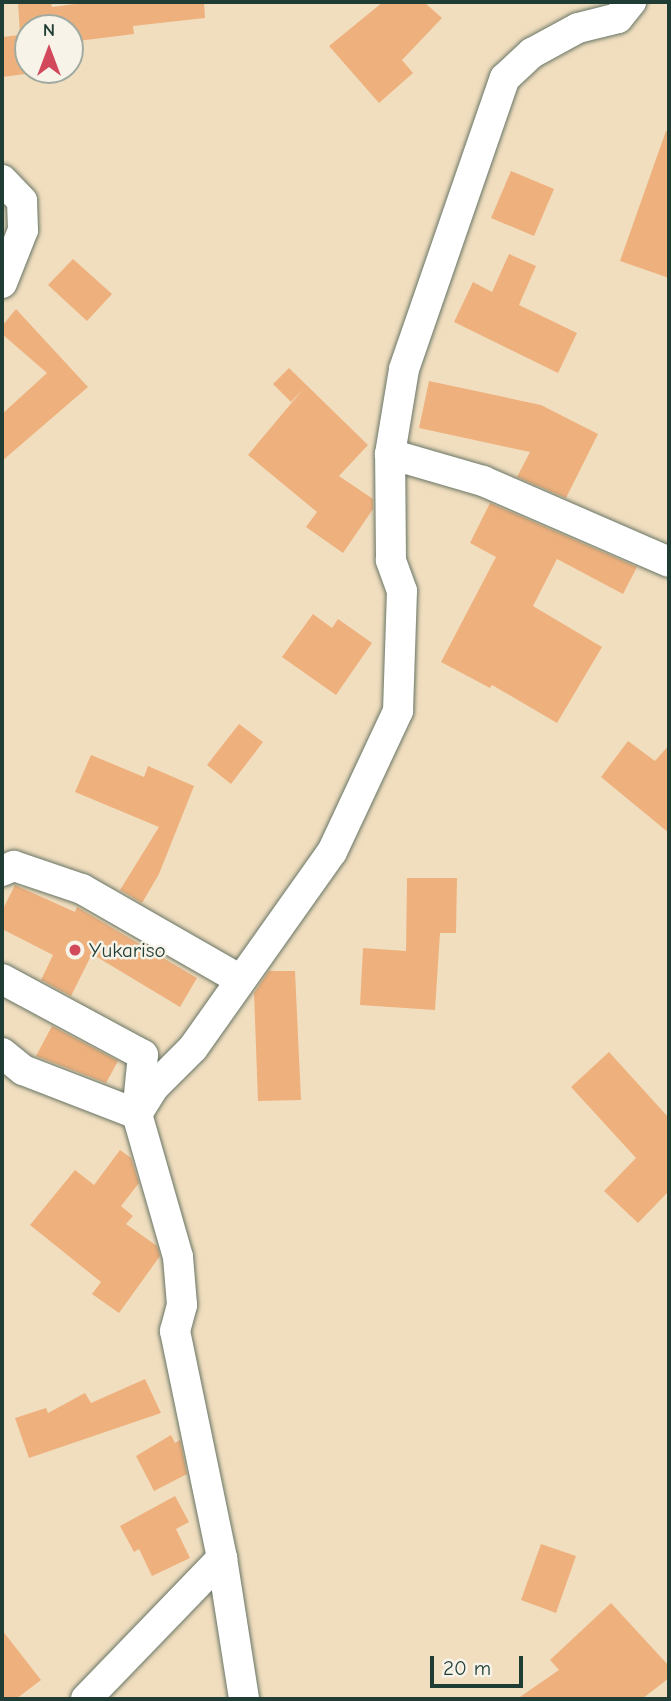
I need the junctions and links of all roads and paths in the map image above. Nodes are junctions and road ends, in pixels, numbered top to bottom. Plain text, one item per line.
1 (631, 2) edge
2 (2, 180) edge
3 (2, 283) edge
4 (390, 454) junction
5 (669, 562) edge
6 (2, 871) edge
7 (2, 979) edge
8 (241, 980) junction
9 (2, 1053) edge
10 (137, 1114) junction
11 (222, 1558) junction
12 (86, 1699) edge
13 (244, 1699) edge

1 - 4 street
2 - 3 street
4 - 5 street
4 - 8 street
6 - 8 street
7 - 10 street
8 - 10 street
9 - 10 street
10 - 11 street
11 - 12 street
11 - 13 street

